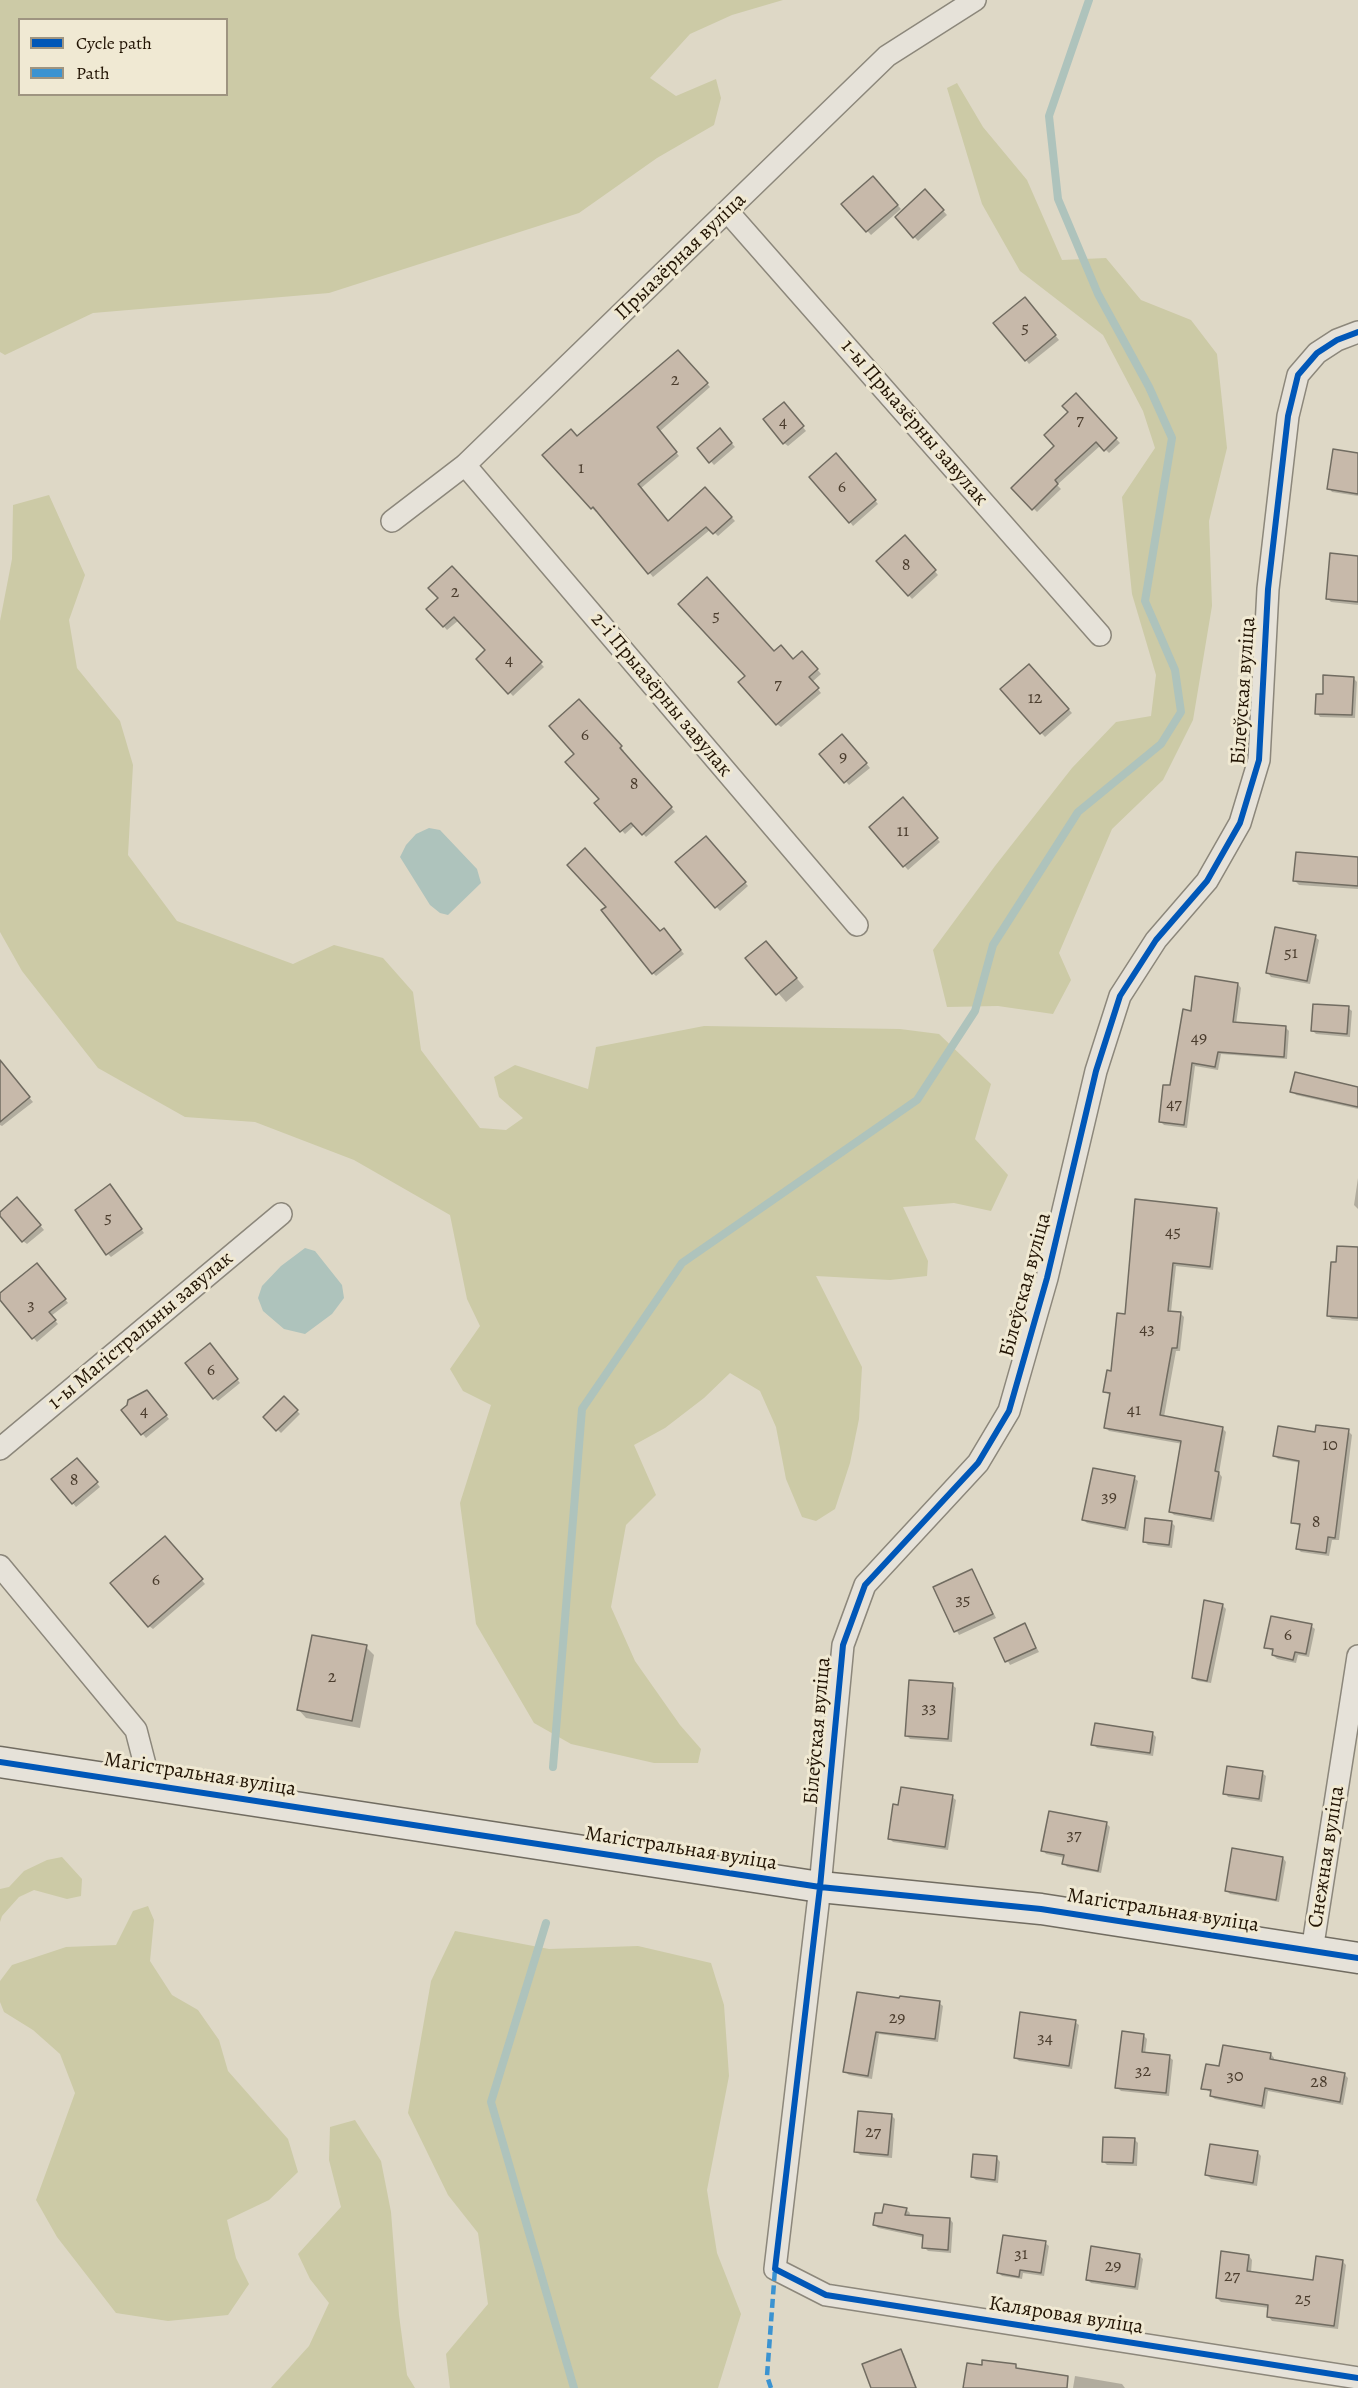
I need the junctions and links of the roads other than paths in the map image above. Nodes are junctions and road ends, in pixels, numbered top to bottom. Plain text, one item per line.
1 (975, 0) edge
2 (728, 212) junction
3 (1358, 332) edge
4 (465, 465) junction
5 (392, 521) dead end
6 (1100, 635) dead end
7 (857, 925) dead end
8 (281, 1214) dead end
9 (0, 1449) edge
10 (0, 1566) edge
11 (1358, 1656) edge
12 (0, 1762) edge
13 (150, 1784) junction
14 (820, 1887) junction
15 (1312, 1951) junction
16 (1358, 1958) edge
17 (775, 2269) joint
18 (1358, 2378) edge

1 - 2 street, Прыазёрная вуліца
2 - 4 street, Прыазёрная вуліца
2 - 6 street, 1-ы Прыазёрны завулак
3 - 14 street, Білеўская вуліца
4 - 5 street, Прыазёрная вуліца
4 - 7 street, 2-і Прыазёрны завулак
8 - 9 street, 1-ы Магістральны завулак
10 - 13 street
11 - 15 street, Снежная вуліца
12 - 13 street, Магістральная вуліца
13 - 14 street, Магістральная вуліца
14 - 15 street, Магістральная вуліца
14 - 17 street, Білеўская вуліца
15 - 16 street, Магістральная вуліца
17 - 18 street, Каляровая вуліца

